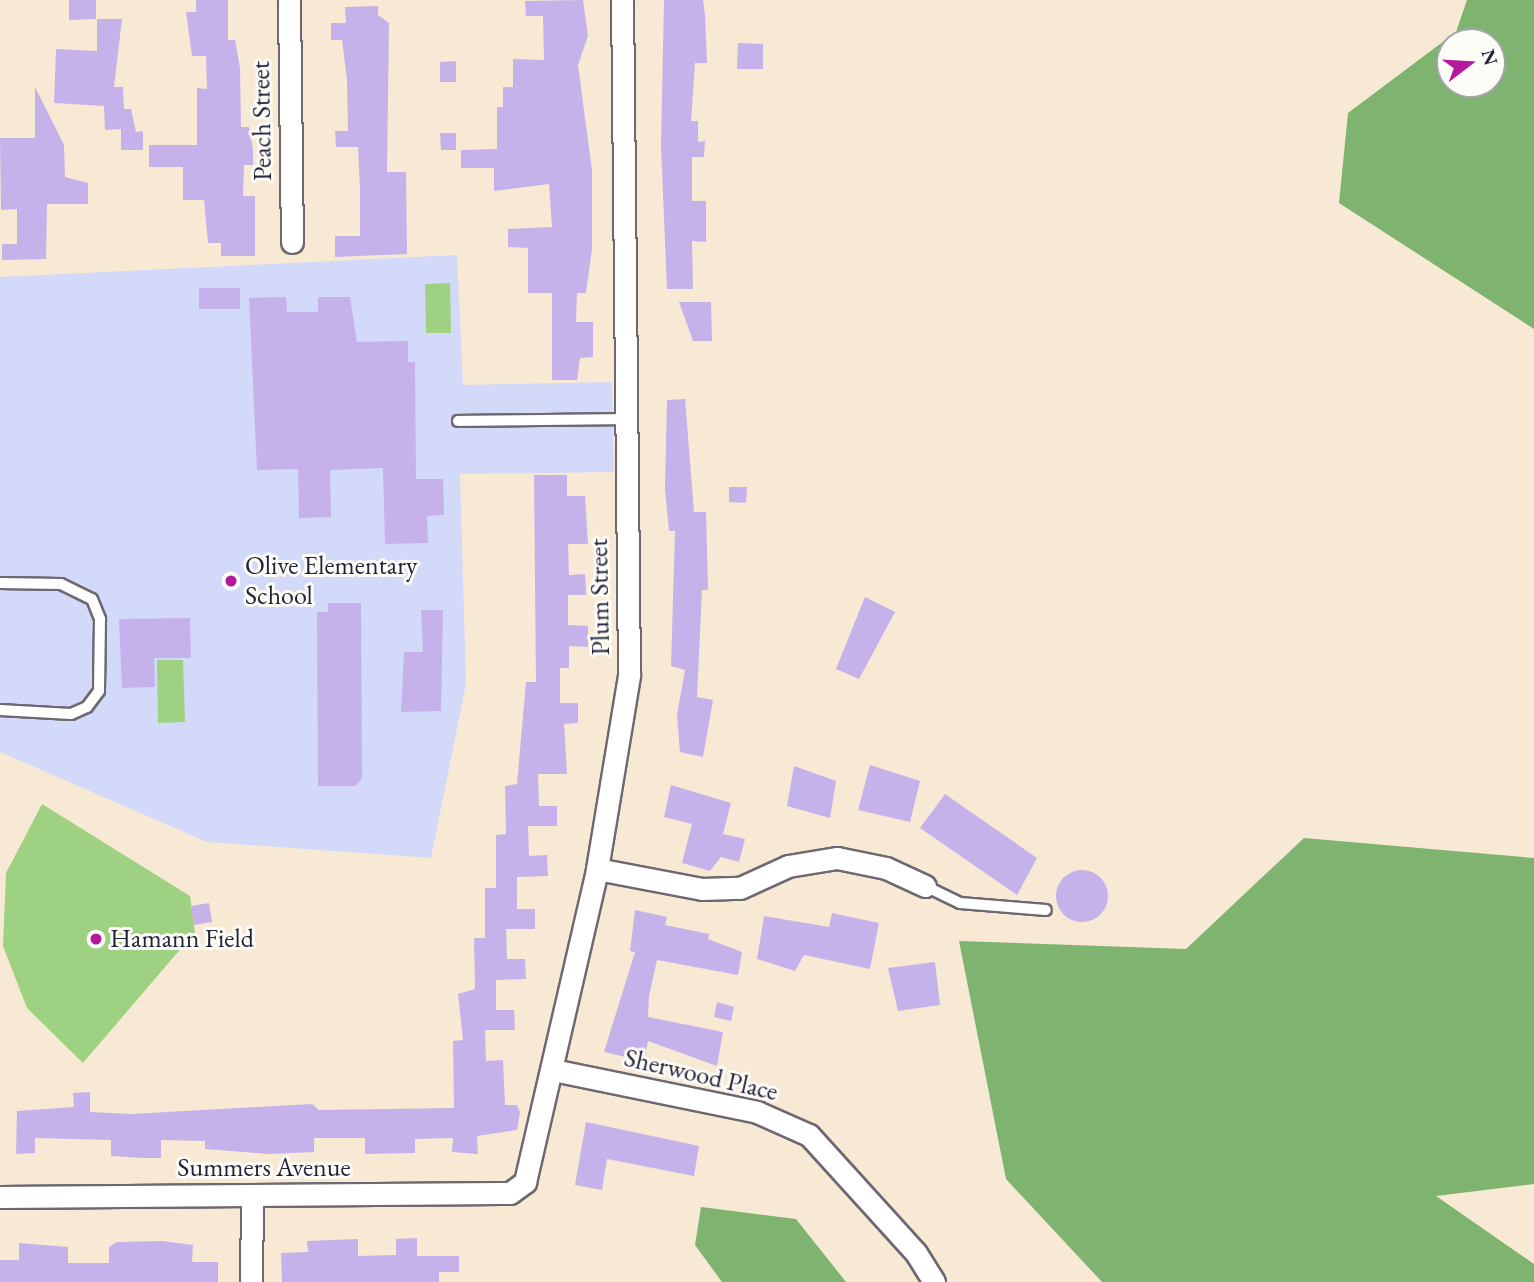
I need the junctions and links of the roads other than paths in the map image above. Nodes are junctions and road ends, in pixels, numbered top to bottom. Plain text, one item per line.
1 (289, 0) edge
2 (621, 0) edge
3 (292, 242) dead end
4 (626, 419) junction
5 (458, 421) dead end
6 (0, 583) edge
7 (0, 710) edge
8 (597, 869) junction
9 (925, 887) joint
10 (1045, 910) dead end
11 (554, 1070) junction
12 (525, 1182) joint
13 (0, 1197) edge
14 (252, 1198) junction
15 (251, 1282) edge
16 (934, 1282) edge

1 - 3 street, Peach Street
2 - 4 street, Plum Street
4 - 5 lane
4 - 8 street, Plum Street
6 - 7 lane
8 - 9 street
8 - 11 street, Plum Street
9 - 10 lane
11 - 12 street, Plum Street
11 - 16 street, Sherwood Place
12 - 14 street, Summers Avenue
13 - 14 street, Summers Avenue
14 - 15 street

